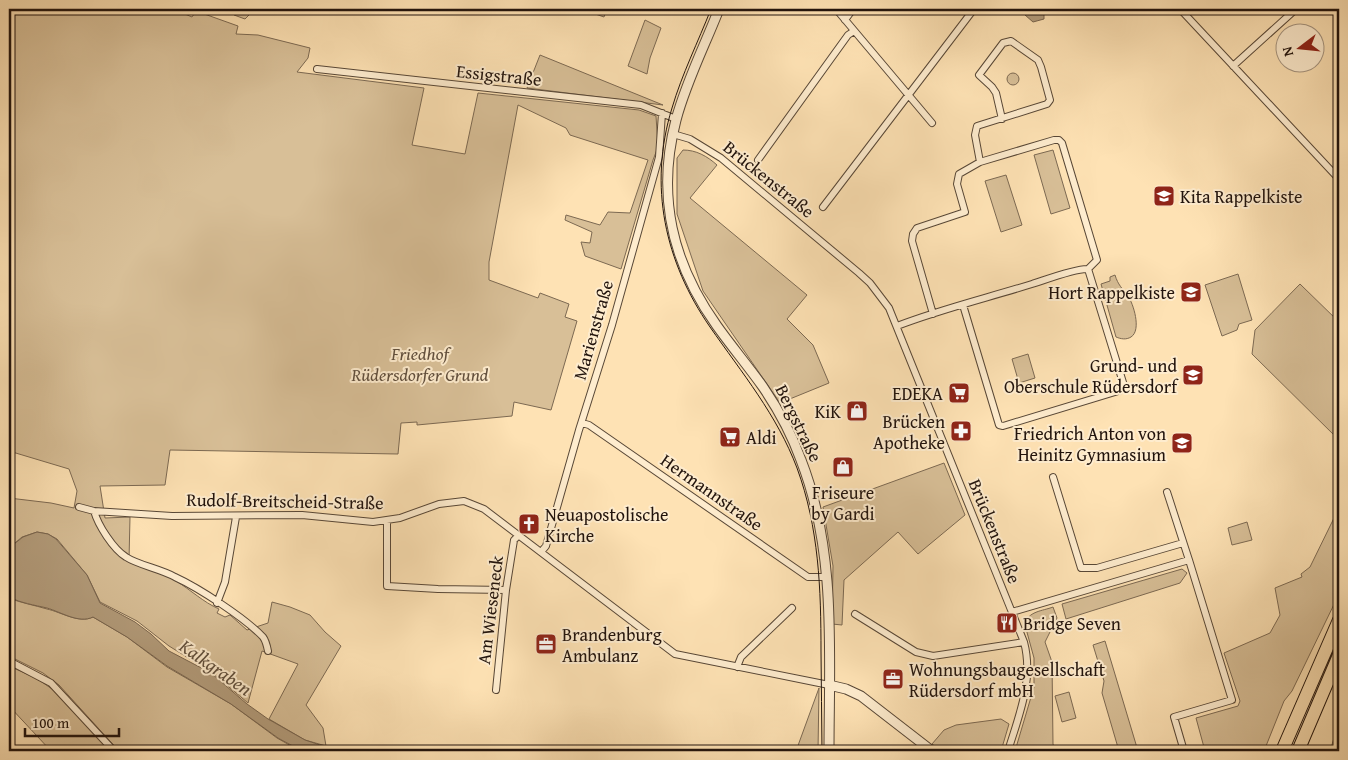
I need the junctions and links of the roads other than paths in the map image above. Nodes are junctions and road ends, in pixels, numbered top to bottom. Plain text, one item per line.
1 (719, 9) edge
2 (836, 9) edge
3 (853, 9) edge
4 (974, 9) edge
5 (1180, 9) edge
6 (1296, 9) edge
7 (845, 20) junction
8 (854, 31) junction
9 (1233, 66) junction
10 (317, 69) dead end
11 (909, 94) junction
12 (662, 113) junction
13 (676, 119) junction
14 (1002, 119) junction
15 (932, 123) dead end
16 (673, 134) junction
17 (758, 160) dead end
18 (980, 162) junction
19 (1339, 179) edge
20 (823, 207) dead end
21 (1088, 269) junction
22 (963, 305) junction
23 (933, 314) junction
24 (896, 326) junction
25 (582, 423) junction
26 (1053, 477) dead end
27 (1167, 492) dead end
28 (79, 507) dead end
29 (94, 511) junction
30 (236, 516) junction
31 (387, 521) junction
32 (518, 536) junction
33 (1183, 543) junction
34 (541, 552) junction
35 (1189, 560) junction
36 (827, 577) junction
37 (506, 590) junction
38 (218, 603) junction
39 (792, 608) dead end
40 (1012, 612) junction
41 (855, 614) dead end
42 (1339, 620) edge
43 (1024, 642) junction
44 (268, 651) dead end
45 (1339, 655) edge
46 (9, 662) edge
47 (737, 667) junction
48 (829, 685) junction
49 (496, 690) dead end
50 (114, 751) edge
51 (829, 751) edge
52 (932, 751) edge
53 (1008, 751) edge
54 (1184, 751) edge
55 (1282, 751) edge
56 (1298, 751) edge

1 - 13 street
2 - 7 street
3 - 7 street
4 - 11 street
5 - 9 street
6 - 9 street
7 - 8 street
8 - 11 street
8 - 17 street
9 - 19 street
10 - 12 street, Essigstraße
11 - 15 street
11 - 20 street
12 - 13 street, Essigstraße
12 - 25 street, Marienstraße
13 - 16 street
14 - 14 street
14 - 18 street
16 - 24 street, Brückenstraße
16 - 36 street, Bergstraße
18 - 21 street
18 - 23 street
21 - 22 street
21 - 22 street
22 - 23 street
23 - 24 street
24 - 40 street, Brückenstraße
25 - 34 street, Marienstraße
25 - 36 street, Hermannstraße
26 - 33 street
27 - 33 street
28 - 29 street, Rudolf-Breitscheid-Straße
29 - 30 street, Rudolf-Breitscheid-Straße
29 - 38 street
30 - 31 street, Rudolf-Breitscheid-Straße
30 - 38 street
31 - 32 street, Rudolf-Breitscheid-Straße
31 - 37 street
32 - 34 street, Rudolf-Breitscheid-Straße
32 - 37 street, Am Wieseneck
33 - 35 street
34 - 47 street, Rudolf-Breitscheid-Straße
35 - 40 street
35 - 54 street
36 - 48 street, Bergstraße
37 - 49 street, Am Wieseneck
38 - 44 street
39 - 47 street
40 - 43 street, Brückenstraße
41 - 43 street
42 - 55 highway
43 - 53 street, Brückenstraße
45 - 56 highway
46 - 50 street
47 - 48 street, Rudolf-Breitscheid-Straße
48 - 51 street, Bergstraße
48 - 52 street, Rudolf-Breitscheid-Straße

